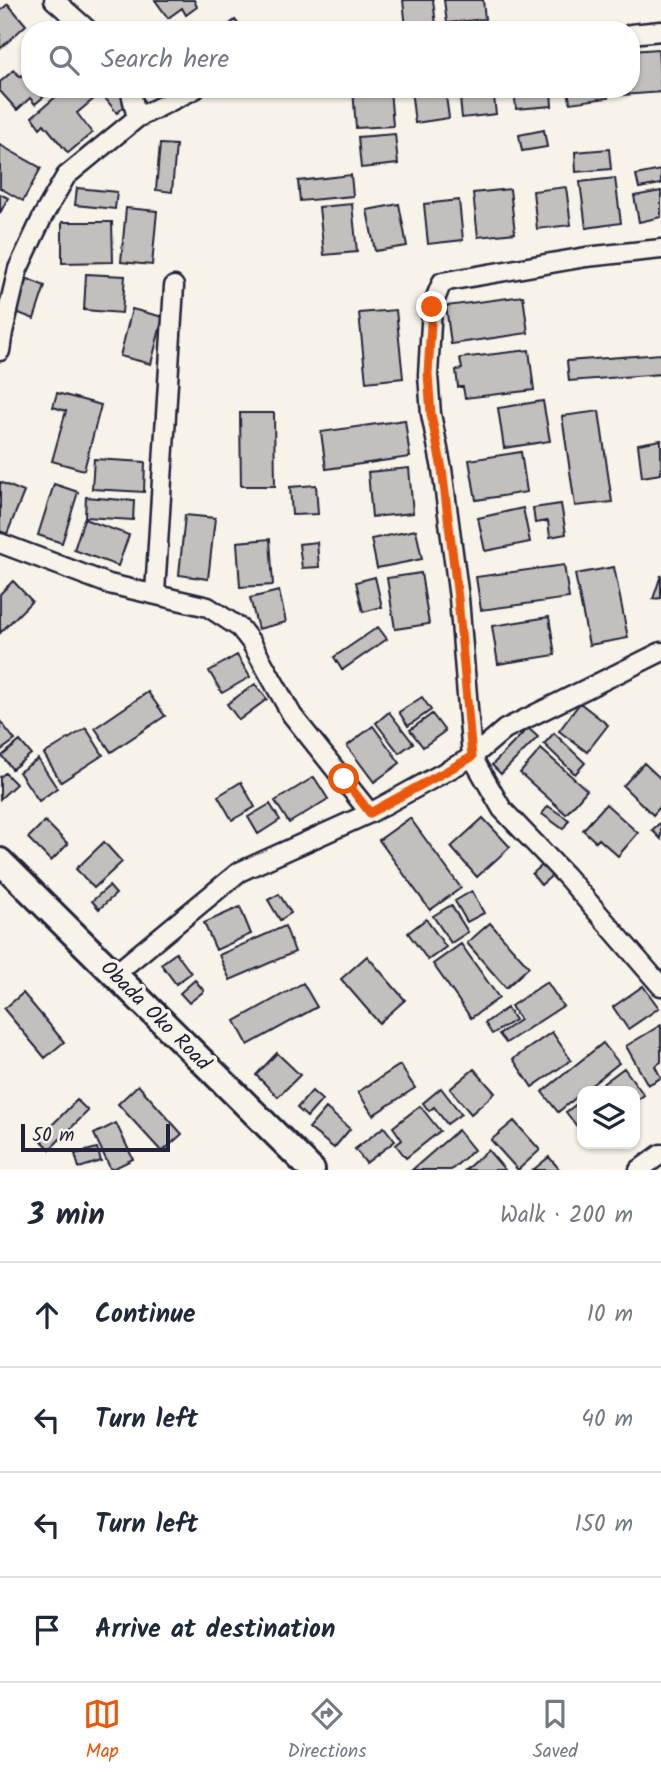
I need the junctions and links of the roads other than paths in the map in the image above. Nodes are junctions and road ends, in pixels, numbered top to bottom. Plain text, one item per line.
1 (54, 0) edge
2 (78, 21) edge
3 (661, 31) edge
4 (640, 33) edge
5 (132, 98) edge
6 (177, 98) edge
7 (137, 118) junction
8 (661, 249) edge
9 (174, 286) dead end
10 (1, 330) edge
11 (0, 351) edge
12 (0, 543) edge
13 (155, 593) junction
14 (661, 652) edge
15 (472, 757) junction
16 (370, 813) junction
17 (0, 861) edge
18 (115, 974) junction
19 (661, 986) edge
20 (661, 1154) edge
21 (312, 1170) edge
22 (639, 1170) edge

1 - 2 street
3 - 4 street
5 - 7 street
6 - 7 street
7 - 10 street
8 - 15 street
9 - 13 street
10 - 11 street
12 - 13 street
13 - 16 street
14 - 15 street
15 - 16 street
15 - 19 street
16 - 18 street
17 - 18 main road, Obada Oko Road
18 - 21 main road, Obada Oko Road
20 - 22 street

